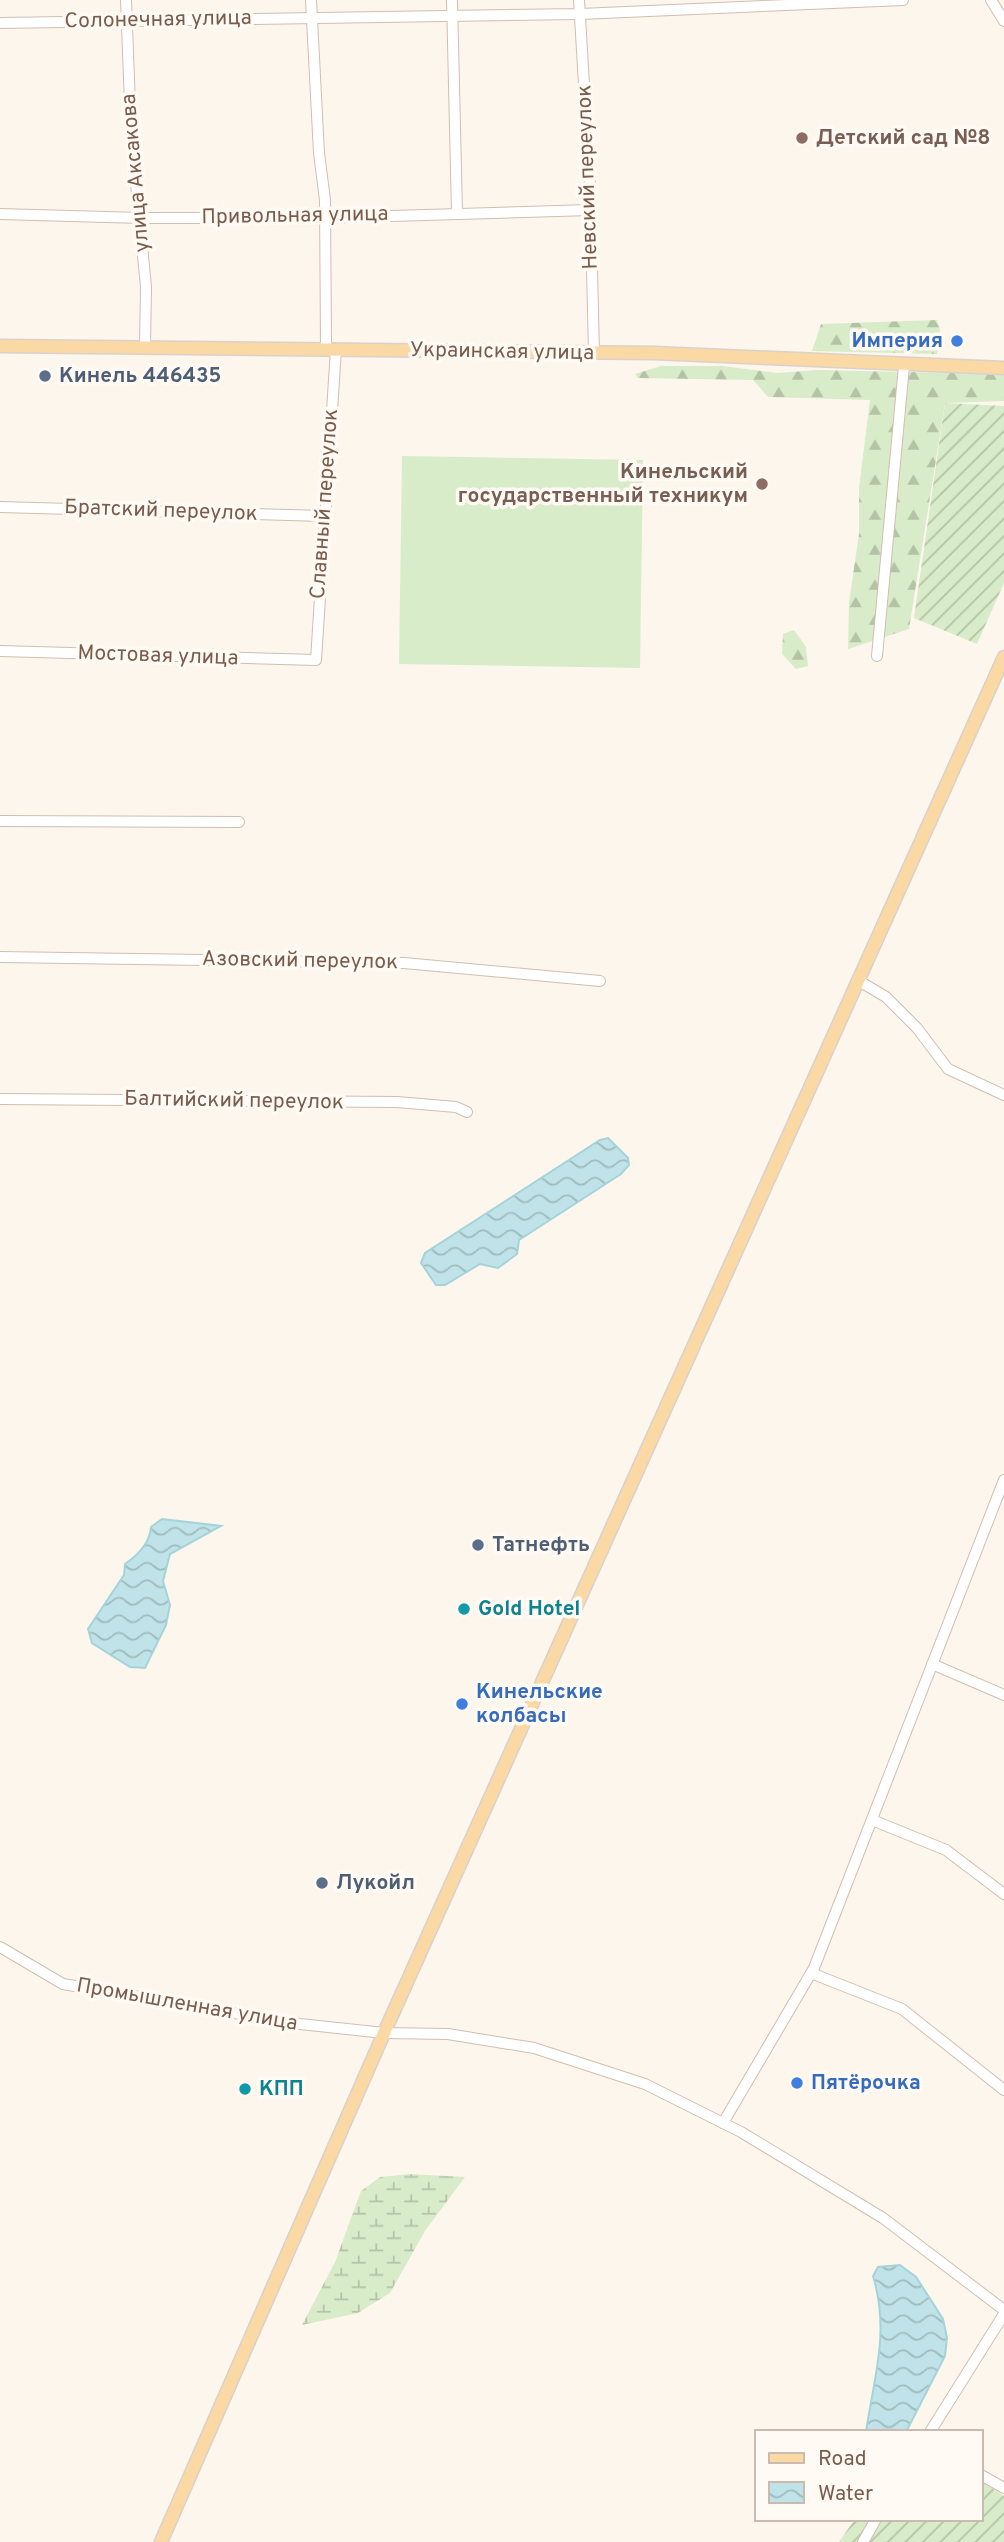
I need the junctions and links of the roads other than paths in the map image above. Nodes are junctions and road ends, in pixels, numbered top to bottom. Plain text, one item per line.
1 (126, 0) edge
2 (312, 0) edge
3 (452, 0) edge
4 (579, 0) edge
5 (903, 0) edge
6 (991, 0) edge
7 (452, 14) junction
8 (580, 14) junction
9 (311, 17) junction
10 (126, 21) junction
11 (1004, 21) edge
12 (0, 23) edge
13 (590, 210) junction
14 (457, 212) junction
15 (0, 214) edge
16 (141, 218) junction
17 (323, 218) junction
18 (0, 346) edge
19 (145, 346) junction
20 (331, 348) junction
21 (594, 354) junction
22 (904, 366) junction
23 (1004, 368) edge
24 (0, 507) edge
25 (323, 516) junction
26 (0, 651) edge
27 (877, 656) dead end
28 (1004, 657) edge
29 (316, 660) joint
30 (0, 821) edge
31 (239, 822) dead end
32 (0, 957) edge
33 (600, 981) dead end
34 (859, 981) junction
35 (1004, 1096) edge
36 (0, 1099) edge
37 (467, 1112) dead end
38 (1004, 1480) edge
39 (932, 1664) junction
40 (1004, 1695) edge
41 (872, 1820) junction
42 (1004, 1894) edge
43 (0, 1947) edge
44 (811, 1973) junction
45 (384, 2033) junction
46 (1004, 2090) edge
47 (723, 2123) junction
48 (1004, 2312) edge
49 (931, 2430) edge
50 (983, 2476) edge
51 (1004, 2488) edge
52 (875, 2521) edge
53 (161, 2542) edge
54 (863, 2542) edge

1 - 10 street, улица Аксакова
2 - 9 street, Славный переулок
3 - 7 street
4 - 8 street, Невский переулок
5 - 8 street, Солонечная улица
6 - 11 street
7 - 8 street, Солонечная улица
7 - 9 street, Солонечная улица
7 - 14 street
8 - 13 street, Невский переулок
9 - 10 street, Солонечная улица
9 - 17 street, Славный переулок
10 - 12 street, Солонечная улица
10 - 16 street, улица Аксакова
13 - 14 street, Привольная улица
13 - 21 street, Невский переулок
14 - 17 street, Привольная улица
15 - 16 street, Привольная улица
16 - 17 street, Привольная улица
16 - 19 street, улица Аксакова
17 - 20 street, Славный переулок
18 - 19 main road, Украинская улица
19 - 20 main road, Украинская улица
20 - 21 main road, Украинская улица
20 - 25 street, Славный переулок
21 - 22 main road, Украинская улица
22 - 23 main road, Украинская улица
22 - 27 street
24 - 25 street, Братский переулок
25 - 29 street, Славный переулок
26 - 29 street, Мостовая улица
28 - 34 main road
30 - 31 street
32 - 33 street, Азовский переулок
34 - 35 street
34 - 45 main road
36 - 37 street, Балтийский переулок
38 - 39 street
39 - 40 street
39 - 41 street
41 - 42 street
41 - 44 street
43 - 45 street, Промышленная улица
44 - 46 street
44 - 47 street
45 - 47 street, Промышленная улица
45 - 53 main road
47 - 48 street, Промышленная улица
48 - 49 street
50 - 51 street
52 - 54 street

